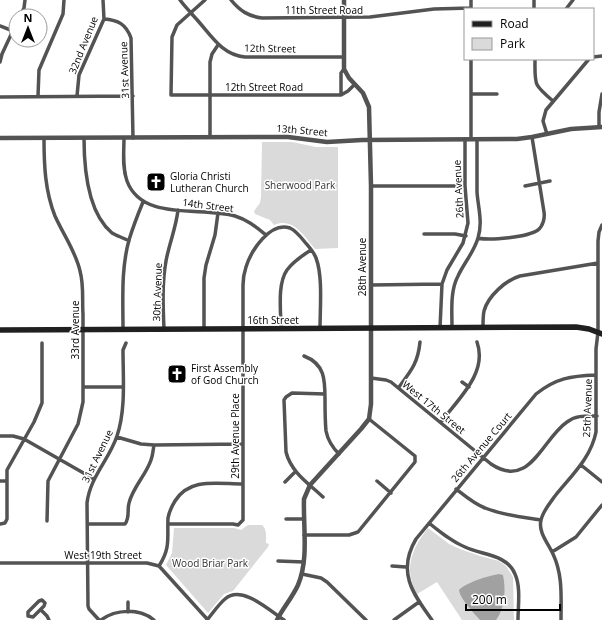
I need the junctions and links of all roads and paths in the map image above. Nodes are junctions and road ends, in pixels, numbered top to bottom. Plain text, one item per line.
1 (64, 0) edge
2 (103, 0) edge
3 (180, 0) edge
4 (206, 0) edge
5 (231, 0) edge
6 (344, 0) edge
7 (573, 0) edge
8 (567, 8) edge
9 (464, 9) edge
10 (191, 12) junction
11 (344, 18) junction
12 (104, 19) junction
13 (8, 41) edge
14 (218, 45) junction
15 (343, 57) junction
16 (471, 60) edge
17 (535, 60) edge
18 (588, 60) edge
19 (0, 62) edge
20 (344, 69) junction
21 (354, 85) junction
22 (471, 94) junction
23 (497, 94) dead end
24 (602, 94) edge
25 (210, 95) junction
26 (341, 95) junction
27 (0, 96) edge
28 (38, 96) junction
29 (77, 96) junction
30 (132, 96) junction
31 (553, 101) junction
32 (600, 127) edge
33 (547, 134) junction
34 (210, 136) junction
35 (532, 137) junction
36 (0, 138) edge
37 (44, 138) junction
38 (84, 138) junction
39 (124, 138) junction
40 (133, 138) junction
41 (465, 139) junction
42 (471, 139) junction
43 (477, 139) junction
44 (370, 140) junction
45 (550, 181) dead end
46 (539, 183) junction
47 (371, 186) junction
48 (465, 186) junction
49 (525, 186) dead end
50 (143, 202) junction
51 (178, 210) junction
52 (218, 213) junction
53 (602, 225) edge
54 (424, 234) dead end
55 (266, 235) junction
56 (466, 236) junction
57 (478, 238) junction
58 (129, 241) junction
59 (311, 250) junction
60 (598, 263) junction
61 (442, 284) junction
62 (600, 284) edge
63 (371, 285) junction
64 (483, 327) junction
65 (242, 328) junction
66 (320, 328) junction
67 (371, 328) junction
68 (440, 328) junction
69 (452, 328) junction
70 (83, 329) junction
71 (123, 329) junction
72 (164, 329) junction
73 (204, 329) junction
74 (281, 329) junction
75 (0, 330) edge
76 (600, 333) edge
77 (420, 342) dead end
78 (477, 342) dead end
79 (42, 343) dead end
80 (126, 343) dead end
81 (304, 356) dead end
82 (596, 375) junction
83 (371, 378) junction
84 (462, 382) dead end
85 (83, 387) junction
86 (123, 387) junction
87 (399, 387) junction
88 (469, 387) junction
89 (325, 394) junction
90 (596, 416) junction
91 (368, 419) junction
92 (441, 422) junction
93 (0, 436) edge
94 (117, 437) junction
95 (24, 440) junction
96 (154, 444) junction
97 (243, 444) junction
98 (339, 454) junction
99 (483, 457) junction
100 (60, 460) junction
101 (581, 465) junction
102 (295, 472) junction
103 (94, 479) junction
104 (0, 481) edge
105 (7, 481) junction
106 (377, 481) dead end
107 (285, 482) dead end
108 (602, 482) edge
109 (243, 484) junction
110 (310, 485) junction
111 (456, 489) junction
112 (391, 493) junction
113 (323, 497) dead end
114 (602, 505) edge
115 (286, 519) dead end
116 (304, 519) junction
117 (540, 520) junction
118 (47, 522) dead end
119 (429, 523) junction
120 (0, 524) edge
121 (88, 524) junction
122 (168, 524) junction
123 (304, 535) junction
124 (552, 552) junction
125 (278, 561) dead end
126 (304, 562) junction
127 (0, 563) edge
128 (88, 563) junction
129 (159, 566) junction
130 (392, 566) dead end
131 (406, 567) junction
132 (302, 574) junction
133 (128, 602) dead end
134 (419, 602) junction
135 (41, 610) junction
136 (128, 612) junction
137 (278, 618) edge
138 (49, 620) edge
139 (100, 620) edge
140 (154, 620) edge
141 (207, 620) edge
142 (284, 620) edge
143 (366, 620) edge
144 (394, 620) edge
145 (432, 620) edge
146 (518, 620) edge
147 (561, 620) edge

1 - 28 street
2 - 12 street, 32nd Avenue
3 - 10 street, 12th Street
4 - 10 street
5 - 11 street, 11th Street Road
6 - 11 street, 28th Avenue
7 - 8 street
9 - 11 street, 11th Street Road
10 - 14 street, 12th Street
10 - 25 street, 12th Street Road
11 - 15 street, 28th Avenue
12 - 29 street, 32nd Avenue
12 - 30 street, 31st Avenue
13 - 19 street
14 - 15 street, 12th Street
14 - 25 street
15 - 20 street, 28th Avenue
16 - 22 street
17 - 31 street
18 - 31 street
20 - 21 street, 28th Avenue
20 - 26 street
21 - 26 street
21 - 44 street, 28th Avenue
22 - 23 street
22 - 42 street
24 - 32 street
25 - 26 street, 12th Street Road
25 - 34 street
27 - 28 street
28 - 29 street
29 - 30 street
30 - 40 street, 31st Avenue
31 - 33 street
32 - 33 street, 13th Street
33 - 35 street, 13th Street
34 - 40 street, 13th Street
34 - 44 street, 13th Street
35 - 43 street, 13th Street
35 - 46 street
36 - 37 street, 13th Street
37 - 38 street, 13th Street
37 - 70 street, 33rd Avenue
38 - 39 street, 13th Street
38 - 58 street
39 - 40 street, 13th Street
39 - 50 street
41 - 42 street, 13th Street
41 - 44 street, 13th Street
41 - 48 street, 26th Avenue
42 - 43 street, 13th Street
43 - 57 street
44 - 47 street, 28th Avenue
45 - 46 street
46 - 49 street
46 - 57 street
47 - 48 street
47 - 63 street, 28th Avenue
48 - 56 street, 26th Avenue
50 - 51 street, 14th Street
50 - 58 street
51 - 52 street, 14th Street
51 - 72 street, 30th Avenue
52 - 55 street, 14th Street
52 - 73 street
53 - 60 street, 25th Avenue
54 - 56 street
55 - 59 street
55 - 65 street, 29th Avenue Place
56 - 61 street, 26th Avenue
57 - 69 street
58 - 71 street
59 - 66 street
59 - 74 street
60 - 62 street, 25th Avenue
60 - 64 street
61 - 63 street
61 - 68 street, 26th Avenue
62 - 76 street, 25th Avenue
63 - 67 street, 28th Avenue
64 - 69 main road, 16th Street
64 - 76 main road, 16th Street
65 - 73 main road, 16th Street
65 - 74 main road, 16th Street
65 - 97 street, 29th Avenue Place
66 - 67 main road, 16th Street
66 - 74 main road, 16th Street
67 - 68 main road, 16th Street
67 - 83 street, 28th Avenue
68 - 69 main road, 16th Street
70 - 71 main road, 16th Street
70 - 75 main road, 16th Street
70 - 85 street, 33rd Avenue
71 - 72 main road, 16th Street
72 - 73 main road, 16th Street
76 - 82 street, 25th Avenue
77 - 87 street
78 - 88 street
79 - 95 street
80 - 86 street, 31st Avenue
81 - 89 street
82 - 90 street, 25th Avenue
82 - 99 street, 26th Avenue Court
83 - 87 street, West 17th Street
83 - 91 street, 28th Avenue
84 - 88 street
85 - 86 street
85 - 100 street, 33rd Avenue
86 - 94 street, 31st Avenue
87 - 92 street, West 17th Street
88 - 92 street
89 - 98 street
89 - 102 street
90 - 99 street, West 17th Street
90 - 101 street, 25th Avenue
91 - 98 street
91 - 112 street
92 - 99 street, West 17th Street
93 - 95 street
94 - 96 street
94 - 103 street, 31st Avenue
95 - 100 street
95 - 105 street
96 - 97 street
96 - 121 street
97 - 109 street, 29th Avenue Place
98 - 110 street
99 - 111 street, 26th Avenue Court
100 - 103 street
100 - 118 street, 33rd Avenue
101 - 108 street
101 - 117 street, 25th Avenue
102 - 107 street
102 - 110 street
103 - 121 street, 31st Avenue
104 - 105 street
105 - 120 street
106 - 112 street
109 - 122 street
109 - 122 street, 29th Avenue Place
110 - 113 street
110 - 116 street
111 - 117 street
111 - 119 street, 26th Avenue Court
112 - 123 street
114 - 124 street
115 - 116 street
116 - 123 street
117 - 124 street
119 - 131 street, 26th Avenue Court
119 - 146 street
121 - 128 street, 31st Avenue
122 - 129 street
123 - 126 street
124 - 147 street
125 - 126 street
126 - 132 street
127 - 128 street, West 19th Street
128 - 129 street, West 19th Street
128 - 139 street, 31st Avenue
129 - 141 street
130 - 131 street
131 - 134 street, 26th Avenue Court
132 - 137 street
132 - 143 street
133 - 136 street
134 - 144 street
134 - 145 street, 26th Avenue Court
135 - 135 street
135 - 138 street
136 - 139 street
136 - 140 street
137 - 141 street
137 - 142 street

